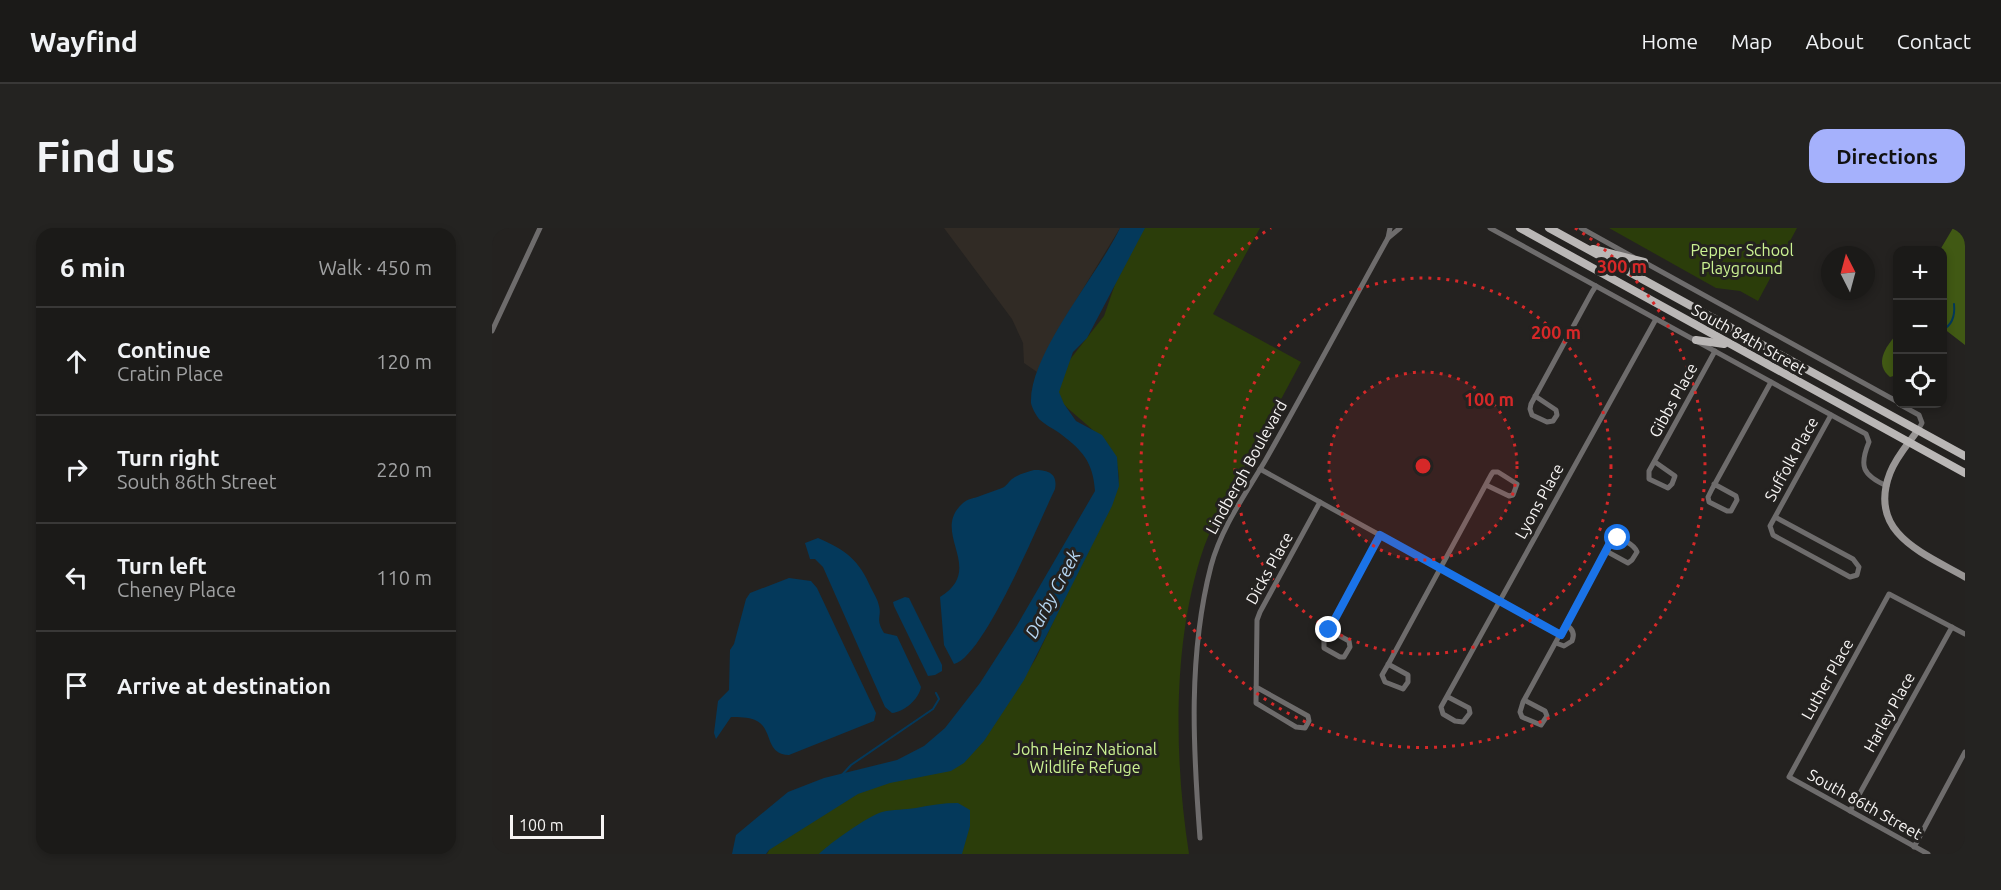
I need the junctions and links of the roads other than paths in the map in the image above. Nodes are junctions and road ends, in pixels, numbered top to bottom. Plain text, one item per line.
1 (540, 228) edge
2 (1390, 228) edge
3 (1400, 228) edge
4 (1490, 228) edge
5 (1520, 228) edge
6 (1549, 228) edge
7 (1581, 228) edge
8 (1389, 238) junction
9 (1580, 245) junction
10 (1644, 262) junction
11 (1596, 286) junction
12 (1656, 319) junction
13 (492, 331) edge
14 (1696, 340) junction
15 (1730, 344) junction
16 (1715, 351) junction
17 (1771, 382) junction
18 (1535, 396) junction
19 (1893, 400) edge
20 (1906, 408) edge
21 (1831, 415) junction
22 (1918, 430) junction
23 (1909, 443) junction
24 (1965, 456) edge
25 (1655, 462) junction
26 (1260, 469) junction
27 (1965, 473) edge
28 (1714, 484) junction
29 (1486, 485) junction
30 (1887, 486) junction
31 (1320, 502) junction
32 (1775, 517) junction
33 (1380, 535) junction
34 (1606, 551) junction
35 (1441, 568) junction
36 (1965, 576) edge
37 (1500, 601) junction
38 (1566, 625) junction
39 (1952, 627) junction
40 (1329, 630) junction
41 (1965, 634) edge
42 (1561, 635) junction
43 (1556, 644) junction
44 (1388, 664) junction
45 (1256, 687) junction
46 (1448, 697) junction
47 (1524, 700) junction
48 (1965, 752) edge
49 (1789, 777) joint
50 (1850, 811) junction
51 (1200, 838) dead end
52 (1914, 847) junction
53 (1928, 854) edge

1 - 13 street
2 - 8 street, Lindbergh Boulevard
3 - 8 street, Lindbergh Boulevard
4 - 11 street, South 84th Street
5 - 15 main road, South 84th Street
6 - 9 main road, South 84th Street
7 - 10 street, South 84th Street
8 - 26 street, Lindbergh Boulevard
9 - 10 main road
9 - 22 main road, South 84th Street
10 - 19 street, South 84th Street
11 - 12 street, South 84th Street
11 - 18 street
12 - 14 street, South 84th Street
12 - 37 street, Lyons Place
14 - 15 main road
14 - 16 street, South 84th Street
15 - 23 main road, South 84th Street
16 - 17 street, South 84th Street
16 - 25 street, Gibbs Place
17 - 21 street, South 84th Street
17 - 28 street
18 - 18 street
20 - 22 street, South 84th Street
21 - 30 street, South 84th Street
21 - 32 street, Suffolk Place
22 - 23 street
22 - 24 main road, South 84th Street
23 - 27 main road, South 84th Street
23 - 30 street
25 - 25 street, Gibbs Place
26 - 31 street
26 - 51 street, Lindbergh Boulevard
28 - 28 street
29 - 29 street
29 - 35 street
30 - 36 street
31 - 33 street
31 - 45 street, Dicks Place
32 - 32 street, Suffolk Place
33 - 35 street
33 - 40 street
34 - 34 street
34 - 38 street
35 - 37 street
35 - 44 street
37 - 42 street
37 - 46 street, Lyons Place
38 - 42 street
38 - 43 street
39 - 41 street
39 - 49 street, Luther Place
39 - 50 street, Harley Place
40 - 40 street
42 - 43 street
43 - 47 street
44 - 44 street
45 - 45 street, Dicks Place
46 - 46 street
47 - 47 street
48 - 52 street
49 - 50 street, South 86th Street
50 - 52 street, South 86th Street
52 - 53 street, South 86th Street

